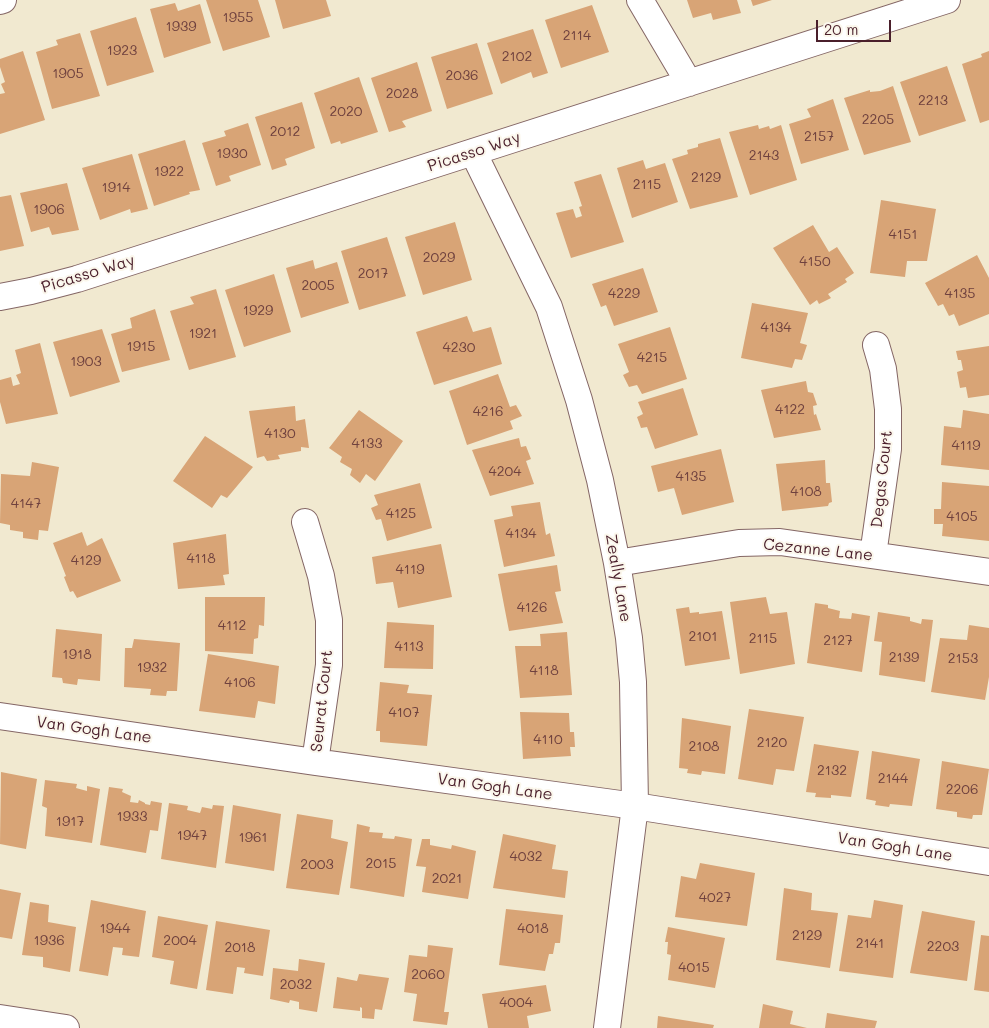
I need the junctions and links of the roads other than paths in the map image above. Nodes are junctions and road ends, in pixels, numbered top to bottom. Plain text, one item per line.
1 (640, 0) edge
2 (947, 0) edge
3 (689, 83) junction
4 (473, 152) junction
5 (0, 297) edge
6 (876, 345) dead end
7 (305, 522) dead end
8 (873, 555) junction
9 (616, 563) junction
10 (989, 572) edge
11 (0, 716) edge
12 (315, 762) junction
13 (635, 806) junction
14 (989, 862) edge
15 (0, 1018) edge
16 (66, 1028) edge
17 (607, 1028) edge

1 - 3 street
2 - 3 street, Picasso Way
3 - 4 street, Picasso Way
4 - 5 street, Picasso Way
4 - 9 street, Zeally Lane
6 - 8 street, Degas Court
7 - 12 street, Seurat Court
8 - 9 street, Cezanne Lane
8 - 10 street, Cezanne Lane
9 - 13 street, Zeally Lane
11 - 12 street, Van Gogh Lane
12 - 13 street, Van Gogh Lane
13 - 14 street, Van Gogh Lane
13 - 17 street, Zeally Lane
15 - 16 street

